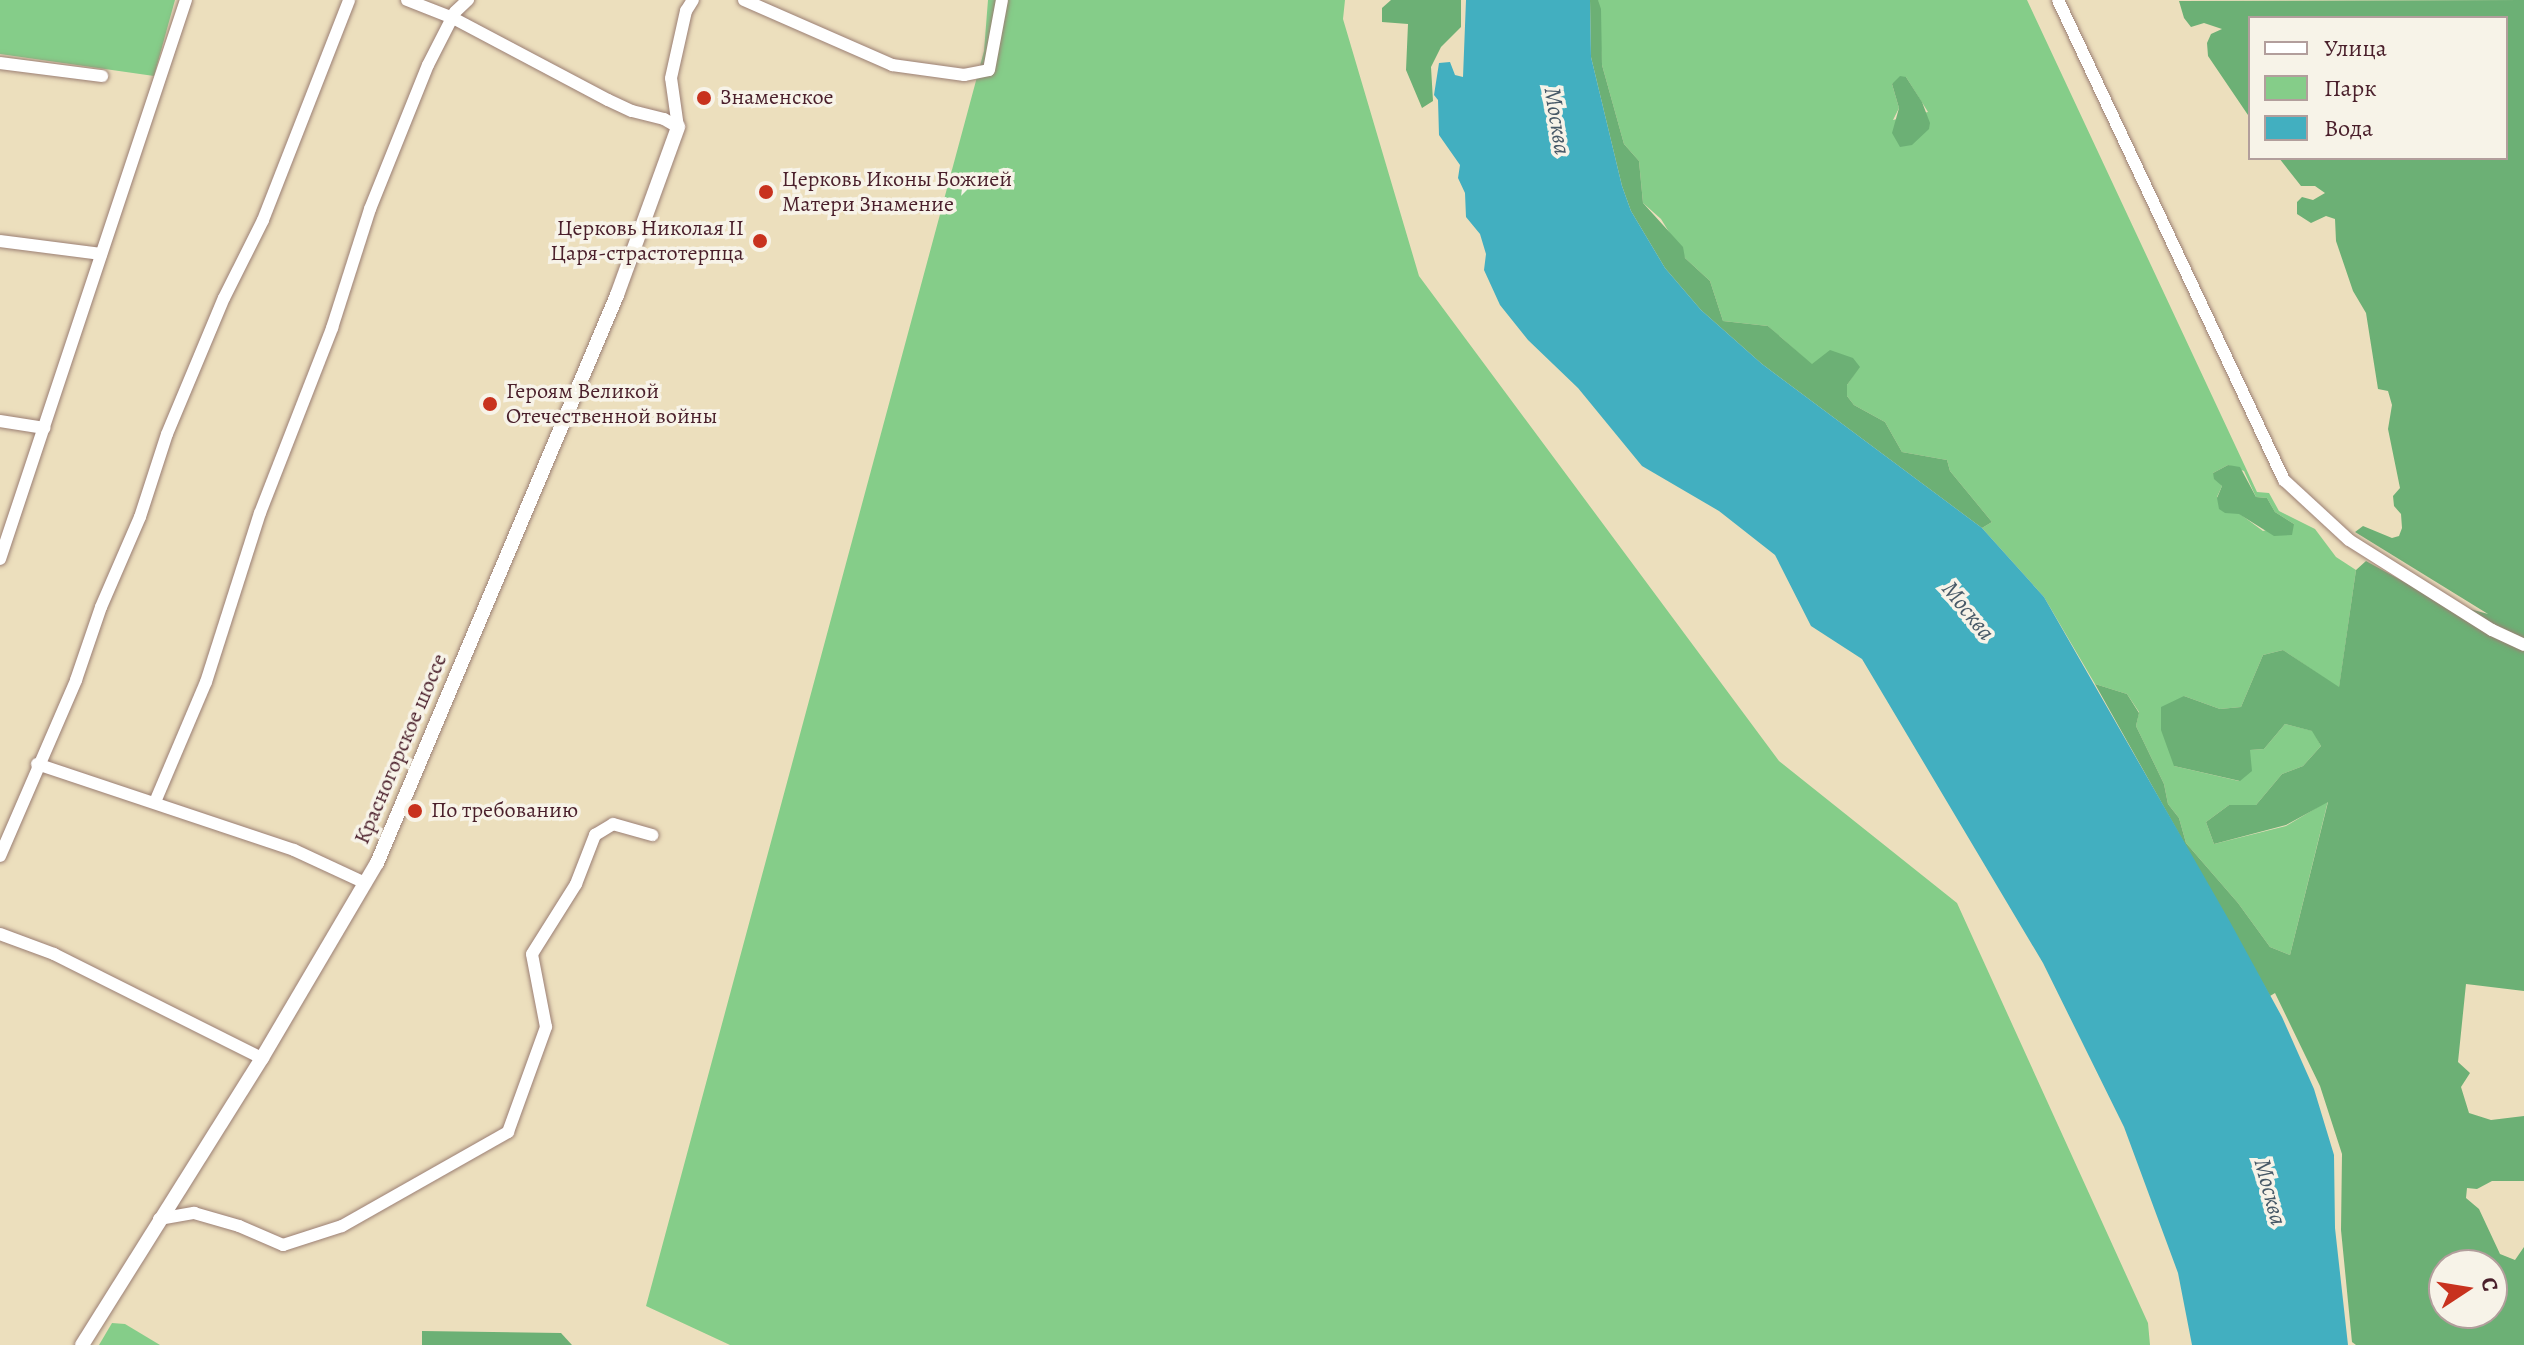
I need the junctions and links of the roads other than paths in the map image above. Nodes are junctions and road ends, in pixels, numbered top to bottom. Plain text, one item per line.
1 (186, 0) edge
2 (349, 0) edge
3 (407, 0) edge
4 (468, 0) edge
5 (693, 0) edge
6 (744, 0) edge
7 (1002, 0) edge
8 (2058, 0) edge
9 (453, 18) junction
10 (0, 63) edge
11 (102, 76) dead end
12 (684, 104) dead end
13 (678, 127) junction
14 (0, 241) edge
15 (101, 254) junction
16 (0, 421) edge
17 (44, 428) junction
18 (0, 559) edge
19 (2524, 645) edge
20 (37, 764) junction
21 (155, 802) junction
22 (652, 835) dead end
23 (0, 856) edge
24 (365, 883) junction
25 (0, 934) edge
26 (262, 1058) junction
27 (159, 1219) junction
28 (82, 1345) edge

1 - 15 street
2 - 20 street
3 - 9 street
4 - 9 street
5 - 13 street
6 - 7 street
8 - 19 street
9 - 13 street
9 - 21 street
10 - 11 street
12 - 13 street
13 - 24 street, Красногорское шоссе
14 - 15 street
15 - 17 street
16 - 17 street
17 - 18 street
20 - 21 street
20 - 23 street
21 - 24 street
22 - 27 street
24 - 26 street, Красногорское шоссе
25 - 26 street
26 - 27 street, Красногорское шоссе
27 - 28 street, Красногорское шоссе

